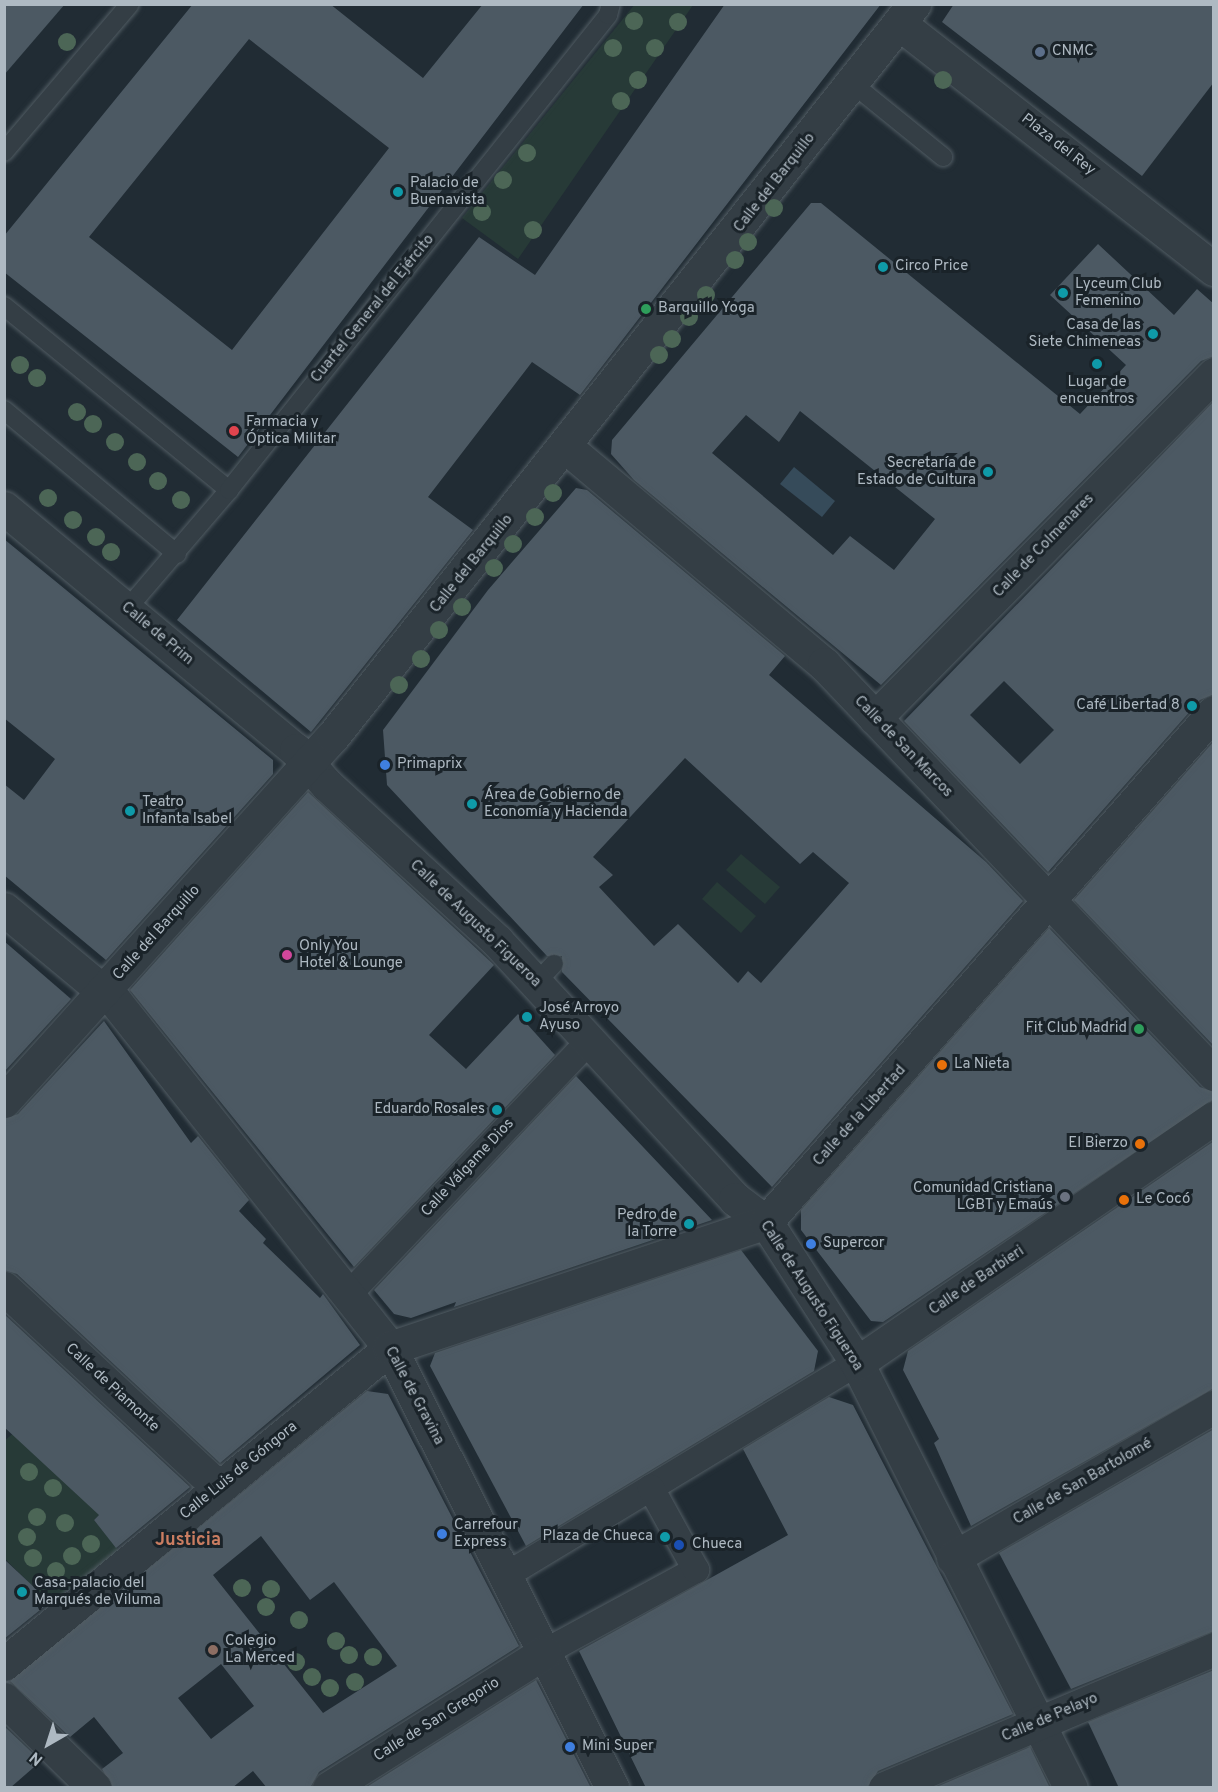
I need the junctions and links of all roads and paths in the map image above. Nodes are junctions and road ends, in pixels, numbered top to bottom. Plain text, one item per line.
1 (130, 4) edge
2 (611, 4) edge
3 (907, 14) edge
4 (853, 84) junction
5 (4, 152) edge
6 (943, 157) dead end
7 (1214, 270) edge
8 (4, 306) edge
9 (1214, 374) edge
10 (4, 410) edge
11 (566, 447) junction
12 (229, 490) junction
13 (4, 508) edge
14 (177, 554) junction
15 (127, 609) junction
16 (1214, 712) edge
17 (875, 718) junction
18 (307, 763) junction
19 (1050, 901) junction
20 (4, 909) edge
21 (104, 992) junction
22 (588, 1042) junction
23 (1214, 1074) edge
24 (4, 1101) edge
25 (1214, 1118) edge
26 (766, 1222) junction
27 (4, 1288) edge
28 (349, 1294) junction
29 (390, 1348) junction
30 (857, 1363) junction
31 (1214, 1407) edge
32 (219, 1488) junction
33 (651, 1488) junction
34 (953, 1558) junction
35 (505, 1576) junction
36 (1214, 1649) edge
37 (545, 1652) junction
38 (4, 1664) edge
39 (4, 1700) edge
40 (1040, 1723) junction
41 (95, 1788) edge
42 (329, 1788) edge
43 (612, 1788) edge
44 (885, 1788) edge
45 (1071, 1788) edge

1 - 5 lane
2 - 12 lane, Cuartel General del Ejército
3 - 4 street, Calle del Barquillo
3 - 7 street, Plaza del Rey
4 - 6 lane
4 - 11 street, Calle del Barquillo
8 - 12 lane
9 - 17 street, Calle de Colmenares
10 - 14 lane
11 - 17 street, Calle de San Marcos
11 - 18 street, Calle del Barquillo
12 - 14 lane, Cuartel General del Ejército
13 - 15 street, Calle de Prim
14 - 15 lane, Cuartel General del Ejército
15 - 18 street, Calle de Prim
16 - 19 street, Calle de la Libertad
17 - 19 street, Calle de San Marcos
18 - 21 street, Calle del Barquillo
18 - 22 street, Calle de Augusto Figueroa
19 - 23 street, Calle de San Marcos
19 - 26 street, Calle de la Libertad
20 - 21 street, Calle de Gravina
21 - 24 street, Calle del Barquillo
21 - 28 street, Calle de Gravina
22 - 26 street, Calle de Augusto Figueroa
22 - 28 street, Calle Válgame Dios
25 - 30 street, Calle de Barbieri
26 - 29 street, Calle de la Libertad
26 - 30 street, Calle de Augusto Figueroa
27 - 32 street, Calle de Piamonte
28 - 29 street, Calle de Gravina
29 - 32 street, Calle Luis de Góngora
29 - 35 street, Calle de Gravina
30 - 33 street, Calle de Barbieri
30 - 34 street, Calle de Augusto Figueroa
31 - 34 street, Calle de San Bartolomé
32 - 38 street, Calle Luis de Góngora
33 - 35 street, Calle de Barbieri
33 - 37 street
34 - 40 street, Calle de Augusto Figueroa
35 - 37 street, Calle de Gravina
36 - 40 street, Calle de Pelayo
37 - 42 street, Calle de San Gregorio
37 - 43 street, Calle de Gravina
39 - 41 street
40 - 44 street, Calle de Pelayo
40 - 45 street, Calle de Augusto Figueroa

